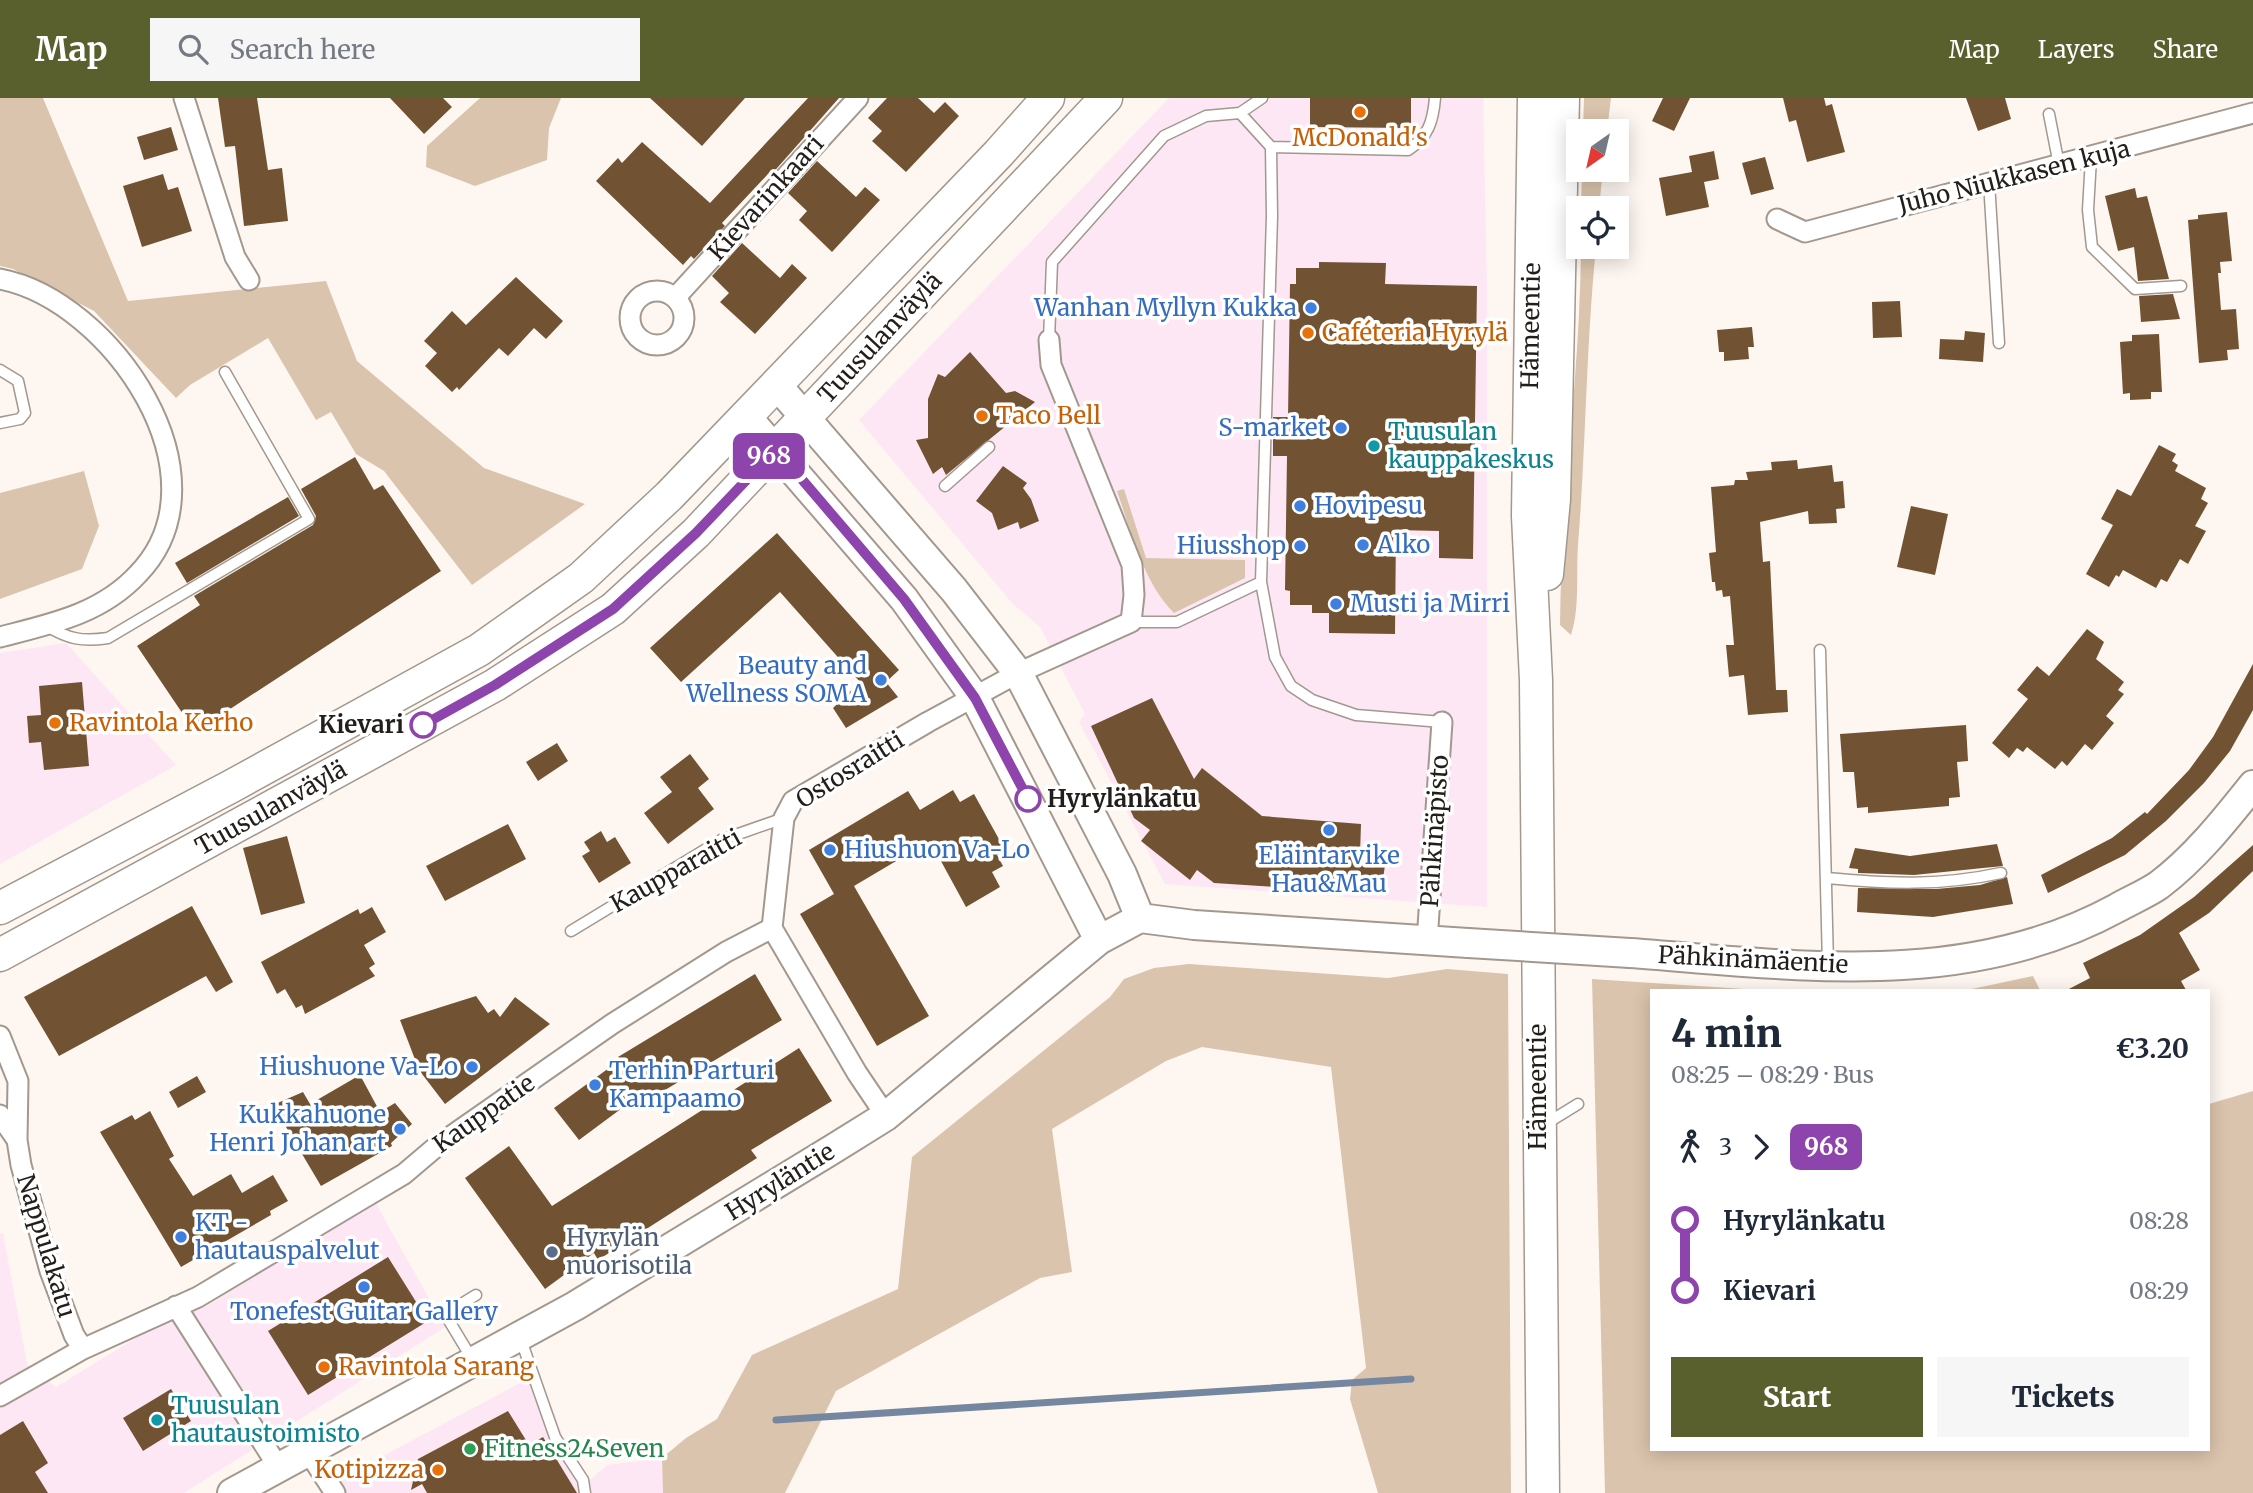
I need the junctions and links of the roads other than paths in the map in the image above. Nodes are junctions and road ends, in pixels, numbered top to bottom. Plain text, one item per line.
1 (184, 98) edge
2 (858, 98) edge
3 (1048, 98) edge
4 (1106, 98) edge
5 (1262, 98) edge
6 (1435, 98) edge
7 (1534, 98) edge
8 (1563, 98) edge
9 (1240, 113) junction
10 (2253, 113) edge
11 (2049, 114) dead end
12 (1271, 148) junction
13 (2091, 158) junction
14 (2059, 166) junction
15 (1989, 182) junction
16 (1777, 219) dead end
17 (0, 279) edge
18 (249, 281) dead end
19 (2181, 286) dead end
20 (675, 298) dead end
21 (1049, 340) joint
22 (1998, 343) dead end
23 (0, 370) edge
24 (225, 372) dead end
25 (776, 384) junction
26 (746, 416) junction
27 (805, 417) junction
28 (0, 423) edge
29 (989, 447) dead end
30 (776, 449) junction
31 (945, 486) dead end
32 (1261, 582) junction
33 (1130, 622) junction
34 (45, 625) junction
35 (0, 637) edge
36 (1820, 650) dead end
37 (1018, 673) junction
38 (1536, 680) junction
39 (975, 698) junction
40 (1442, 722) joint
41 (2253, 785) edge
42 (784, 818) junction
43 (2001, 873) dead end
44 (1827, 878) junction
45 (0, 908) edge
46 (1140, 918) junction
47 (772, 928) junction
48 (571, 931) dead end
49 (1099, 940) junction
50 (1427, 941) junction
51 (0, 956) edge
52 (1828, 965) junction
53 (0, 1036) edge
54 (1578, 1104) dead end
55 (0, 1115) edge
56 (886, 1116) junction
57 (1538, 1129) junction
58 (17, 1140) junction
59 (476, 1295) dead end
60 (176, 1306) junction
61 (520, 1337) junction
62 (83, 1349) junction
63 (474, 1362) junction
64 (0, 1396) edge
65 (309, 1452) junction
66 (279, 1468) junction
67 (232, 1493) edge
68 (335, 1493) edge
69 (585, 1493) edge
70 (1543, 1493) edge

1 - 18 street
2 - 20 street, Kievarinkaari
3 - 25 main road, Tuusulanväylä
4 - 27 main road, Tuusulanväylä
5 - 9 lane
6 - 12 lane
7 - 38 main road, Hämeentie
8 - 38 main road, Hämeentie
9 - 12 lane
9 - 21 lane
10 - 13 street, Juho Niukkasen kuja
11 - 14 lane
12 - 32 lane
13 - 14 street, Juho Niukkasen kuja
13 - 19 lane
14 - 15 street, Juho Niukkasen kuja
15 - 16 street, Juho Niukkasen kuja
15 - 22 lane
17 - 34 street
21 - 33 street
23 - 28 lane
24 - 34 lane
25 - 26 main road, Tuusulanväylä
25 - 27 street
26 - 30 street
26 - 45 main road, Tuusulanväylä
27 - 30 main road, Tuusulanväylä
27 - 37 street
29 - 31 lane
30 - 39 street
30 - 51 main road, Tuusulanväylä
32 - 33 lane
32 - 40 lane
33 - 37 street, Ostosraitti
34 - 35 street
36 - 44 lane
37 - 39 street, Ostosraitti
37 - 46 street
38 - 57 main road, Hämeentie
39 - 42 street, Ostosraitti
39 - 49 street
40 - 50 street, Pähkinäpisto
41 - 52 street, Pähkinämäentie
42 - 47 street, Ostosraitti
42 - 48 lane, Kaupparaitti
43 - 44 lane
44 - 52 lane
46 - 49 street, Hyryläntie
46 - 50 street, Pähkinämäentie
47 - 56 street
47 - 60 street, Kauppatie
49 - 56 street, Hyryläntie
50 - 52 street, Pähkinämäentie, bridge
53 - 58 street, Nappulakatu
54 - 57 lane
55 - 58 street, Nappulakatu
56 - 61 street, Hyryläntie
57 - 70 main road, Hämeentie
58 - 62 street, Nappulakatu
59 - 63 lane
60 - 62 street, Kauppatie
60 - 66 street
61 - 63 street, Hyryläntie
61 - 69 lane
62 - 64 street, Kauppatie
63 - 65 street, Hyryläntie
65 - 66 street, Hyryläntie
65 - 68 street
66 - 67 street, Hyryläntie

